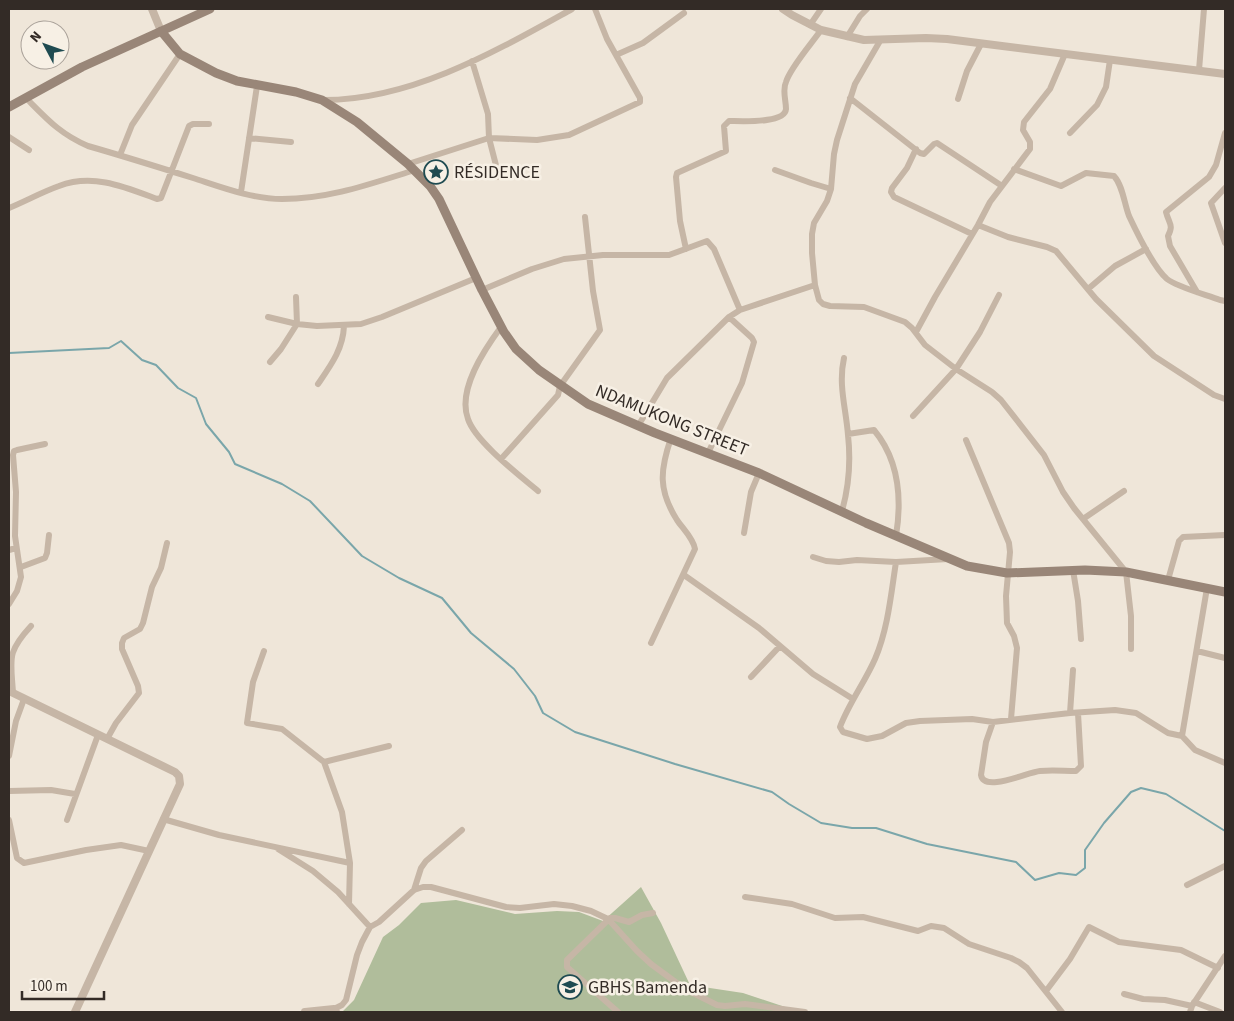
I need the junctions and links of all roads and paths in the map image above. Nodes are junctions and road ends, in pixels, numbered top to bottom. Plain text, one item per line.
1 (152, 9) edge
2 (210, 9) edge
3 (572, 9) edge
4 (595, 9) edge
5 (783, 9) edge
6 (821, 9) edge
7 (867, 9) edge
8 (1204, 9) edge
9 (684, 13) dead end
10 (810, 25) junction
11 (821, 30) junction
12 (160, 31) junction
13 (847, 37) junction
14 (880, 41) junction
15 (981, 44) junction
16 (180, 54) junction
17 (1065, 54) junction
18 (616, 55) junction
19 (1110, 60) junction
20 (472, 61) junction
21 (1199, 70) junction
22 (1225, 74) edge
23 (257, 86) junction
24 (26, 98) junction
25 (850, 98) junction
26 (958, 99) dead end
27 (322, 100) junction
28 (9, 107) edge
29 (209, 124) dead end
30 (1070, 133) dead end
31 (1225, 133) edge
32 (9, 137) edge
33 (249, 138) junction
34 (489, 138) junction
35 (291, 142) dead end
36 (916, 149) junction
37 (29, 150) dead end
38 (120, 155) junction
39 (411, 167) junction
40 (1014, 169) junction
41 (775, 170) dead end
42 (172, 171) junction
43 (499, 177) dead end
44 (1002, 186) junction
45 (1225, 188) edge
46 (831, 189) junction
47 (241, 192) junction
48 (9, 208) edge
49 (585, 217) dead end
50 (978, 225) junction
51 (972, 234) junction
52 (1225, 243) edge
53 (686, 249) junction
54 (1146, 249) junction
55 (589, 256) junction
56 (476, 278) junction
57 (815, 285) junction
58 (1088, 289) junction
59 (482, 290) junction
60 (1197, 292) junction
61 (999, 295) dead end
62 (296, 298) dead end
63 (1225, 301) edge
64 (740, 310) junction
65 (268, 316) dead end
66 (729, 318) junction
67 (297, 324) junction
68 (344, 326) junction
69 (501, 327) junction
70 (916, 332) junction
71 (844, 358) dead end
72 (270, 362) dead end
73 (956, 369) junction
74 (318, 384) dead end
75 (560, 386) junction
76 (1225, 399) edge
77 (912, 416) dead end
78 (638, 426) junction
79 (848, 434) junction
80 (671, 438) junction
81 (966, 440) dead end
82 (45, 444) dead end
83 (708, 453) junction
84 (500, 459) junction
85 (759, 474) junction
86 (538, 491) dead end
87 (1124, 491) dead end
88 (842, 511) junction
89 (1083, 519) junction
90 (744, 533) dead end
91 (49, 535) dead end
92 (1225, 535) edge
93 (896, 536) junction
94 (166, 543) dead end
95 (16, 548) junction
96 (9, 550) edge
97 (813, 557) dead end
98 (950, 559) junction
99 (896, 562) junction
100 (21, 567) junction
101 (1073, 570) junction
102 (1126, 572) junction
103 (1007, 573) junction
104 (684, 575) junction
105 (1168, 580) junction
106 (1207, 588) junction
107 (1225, 592) edge
108 (9, 604) edge
109 (31, 626) dead end
110 (1081, 638) dead end
111 (651, 643) dead end
112 (780, 646) junction
113 (1131, 649) dead end
114 (264, 651) dead end
115 (1197, 651) junction
116 (1225, 658) edge
117 (1073, 670) dead end
118 (751, 677) dead end
119 (11, 692) edge
120 (853, 698) junction
121 (24, 699) junction
122 (1074, 713) junction
123 (1011, 719) junction
124 (993, 722) junction
125 (98, 735) junction
126 (1182, 736) junction
127 (107, 739) junction
128 (388, 746) dead end
129 (9, 756) edge
130 (324, 762) junction
131 (1225, 763) edge
132 (9, 791) edge
133 (75, 794) junction
134 (163, 819) junction
135 (9, 820) edge
136 (66, 820) dead end
137 (462, 830) dead end
138 (274, 846) junction
139 (149, 851) junction
140 (350, 863) junction
141 (1225, 866) edge
142 (1187, 885) dead end
143 (414, 890) junction
144 (745, 897) dead end
145 (349, 904) junction
146 (653, 913) dead end
147 (608, 919) junction
148 (370, 927) junction
149 (1225, 956) edge
150 (1218, 968) junction
151 (1046, 991) junction
152 (1124, 994) dead end
153 (1192, 1007) edge
154 (335, 1011) edge
155 (75, 1012) edge
156 (305, 1012) edge
157 (618, 1012) edge
158 (805, 1012) edge
159 (1062, 1012) edge
160 (1220, 1012) edge

1 - 12 street
2 - 12 main road
3 - 20 street
4 - 18 street
5 - 10 street
6 - 10 street
7 - 13 street
8 - 21 street
9 - 18 street
10 - 11 street
11 - 13 street
11 - 53 street
12 - 16 main road, NDAMUKONG STREET
12 - 24 main road
13 - 14 street
14 - 15 street
14 - 25 street
15 - 17 street
15 - 26 street
16 - 23 main road, NDAMUKONG STREET
16 - 38 street
17 - 19 street
17 - 40 street
18 - 34 street
19 - 21 street
19 - 30 street
20 - 27 street
20 - 34 street
21 - 22 street
23 - 27 main road, NDAMUKONG STREET
23 - 33 street
24 - 28 main road
24 - 38 street
25 - 36 street
25 - 46 street
27 - 39 main road, NDAMUKONG STREET
29 - 42 street
31 - 60 street
32 - 37 street
33 - 35 street
33 - 47 street
34 - 39 street
34 - 43 street
36 - 44 street
36 - 51 street
38 - 42 street
39 - 47 street
39 - 56 main road, NDAMUKONG STREET
40 - 44 street
40 - 54 street
41 - 46 street
42 - 47 street
42 - 48 street
44 - 50 street
45 - 52 street
46 - 57 street
49 - 55 street
50 - 51 street
50 - 58 street
51 - 70 street
53 - 55 street
53 - 64 street
54 - 58 street
54 - 60 street
55 - 59 street
55 - 75 street
56 - 59 main road, NDAMUKONG STREET
56 - 68 street
57 - 64 street
57 - 70 street
58 - 76 street
59 - 69 main road, NDAMUKONG STREET
60 - 63 street
61 - 73 street
62 - 67 street
64 - 66 street
65 - 67 street
66 - 78 street
66 - 83 street
67 - 68 street
67 - 72 street
68 - 74 street
69 - 75 main road, NDAMUKONG STREET
69 - 84 street
70 - 73 street
71 - 79 street
73 - 77 street
73 - 89 street
75 - 78 main road, NDAMUKONG STREET
75 - 84 street
78 - 80 main road, NDAMUKONG STREET
79 - 88 street
79 - 93 street
80 - 83 main road, NDAMUKONG STREET
80 - 104 street
81 - 103 street
82 - 95 street
83 - 85 main road, NDAMUKONG STREET
84 - 86 street
85 - 88 main road, NDAMUKONG STREET
85 - 90 street
87 - 89 street
88 - 93 main road, NDAMUKONG STREET
89 - 102 street
91 - 100 street
92 - 105 street
93 - 98 main road, NDAMUKONG STREET
94 - 127 street
95 - 96 street
95 - 100 street
97 - 99 street
98 - 99 street
98 - 103 main road, NDAMUKONG STREET
99 - 120 street
100 - 108 street
101 - 102 main road, NDAMUKONG STREET
101 - 103 main road, NDAMUKONG STREET
101 - 110 street
102 - 105 main road, NDAMUKONG STREET
102 - 113 street
103 - 123 street
104 - 111 street
104 - 112 street
105 - 106 main road, NDAMUKONG STREET
106 - 107 main road, NDAMUKONG STREET
106 - 115 street
109 - 119 street
112 - 118 street
112 - 120 street
114 - 130 street
115 - 116 street
115 - 126 street
117 - 122 street
119 - 121 street
120 - 124 street
121 - 125 street
121 - 129 street
122 - 123 street
122 - 124 street
122 - 126 street
123 - 124 street
125 - 127 street
125 - 133 street
126 - 131 street
127 - 134 street
128 - 130 street
130 - 140 street
132 - 133 street
133 - 136 street
134 - 138 street
134 - 139 street
135 - 139 street
137 - 143 street
138 - 140 street
138 - 145 street
139 - 155 street
140 - 145 street
141 - 142 street
143 - 147 street
143 - 148 street
144 - 151 street
145 - 148 street
146 - 147 street
147 - 157 street
147 - 158 street
148 - 154 street
149 - 150 street
150 - 151 street
150 - 153 street
151 - 159 street
152 - 153 street
153 - 160 street
154 - 156 street

